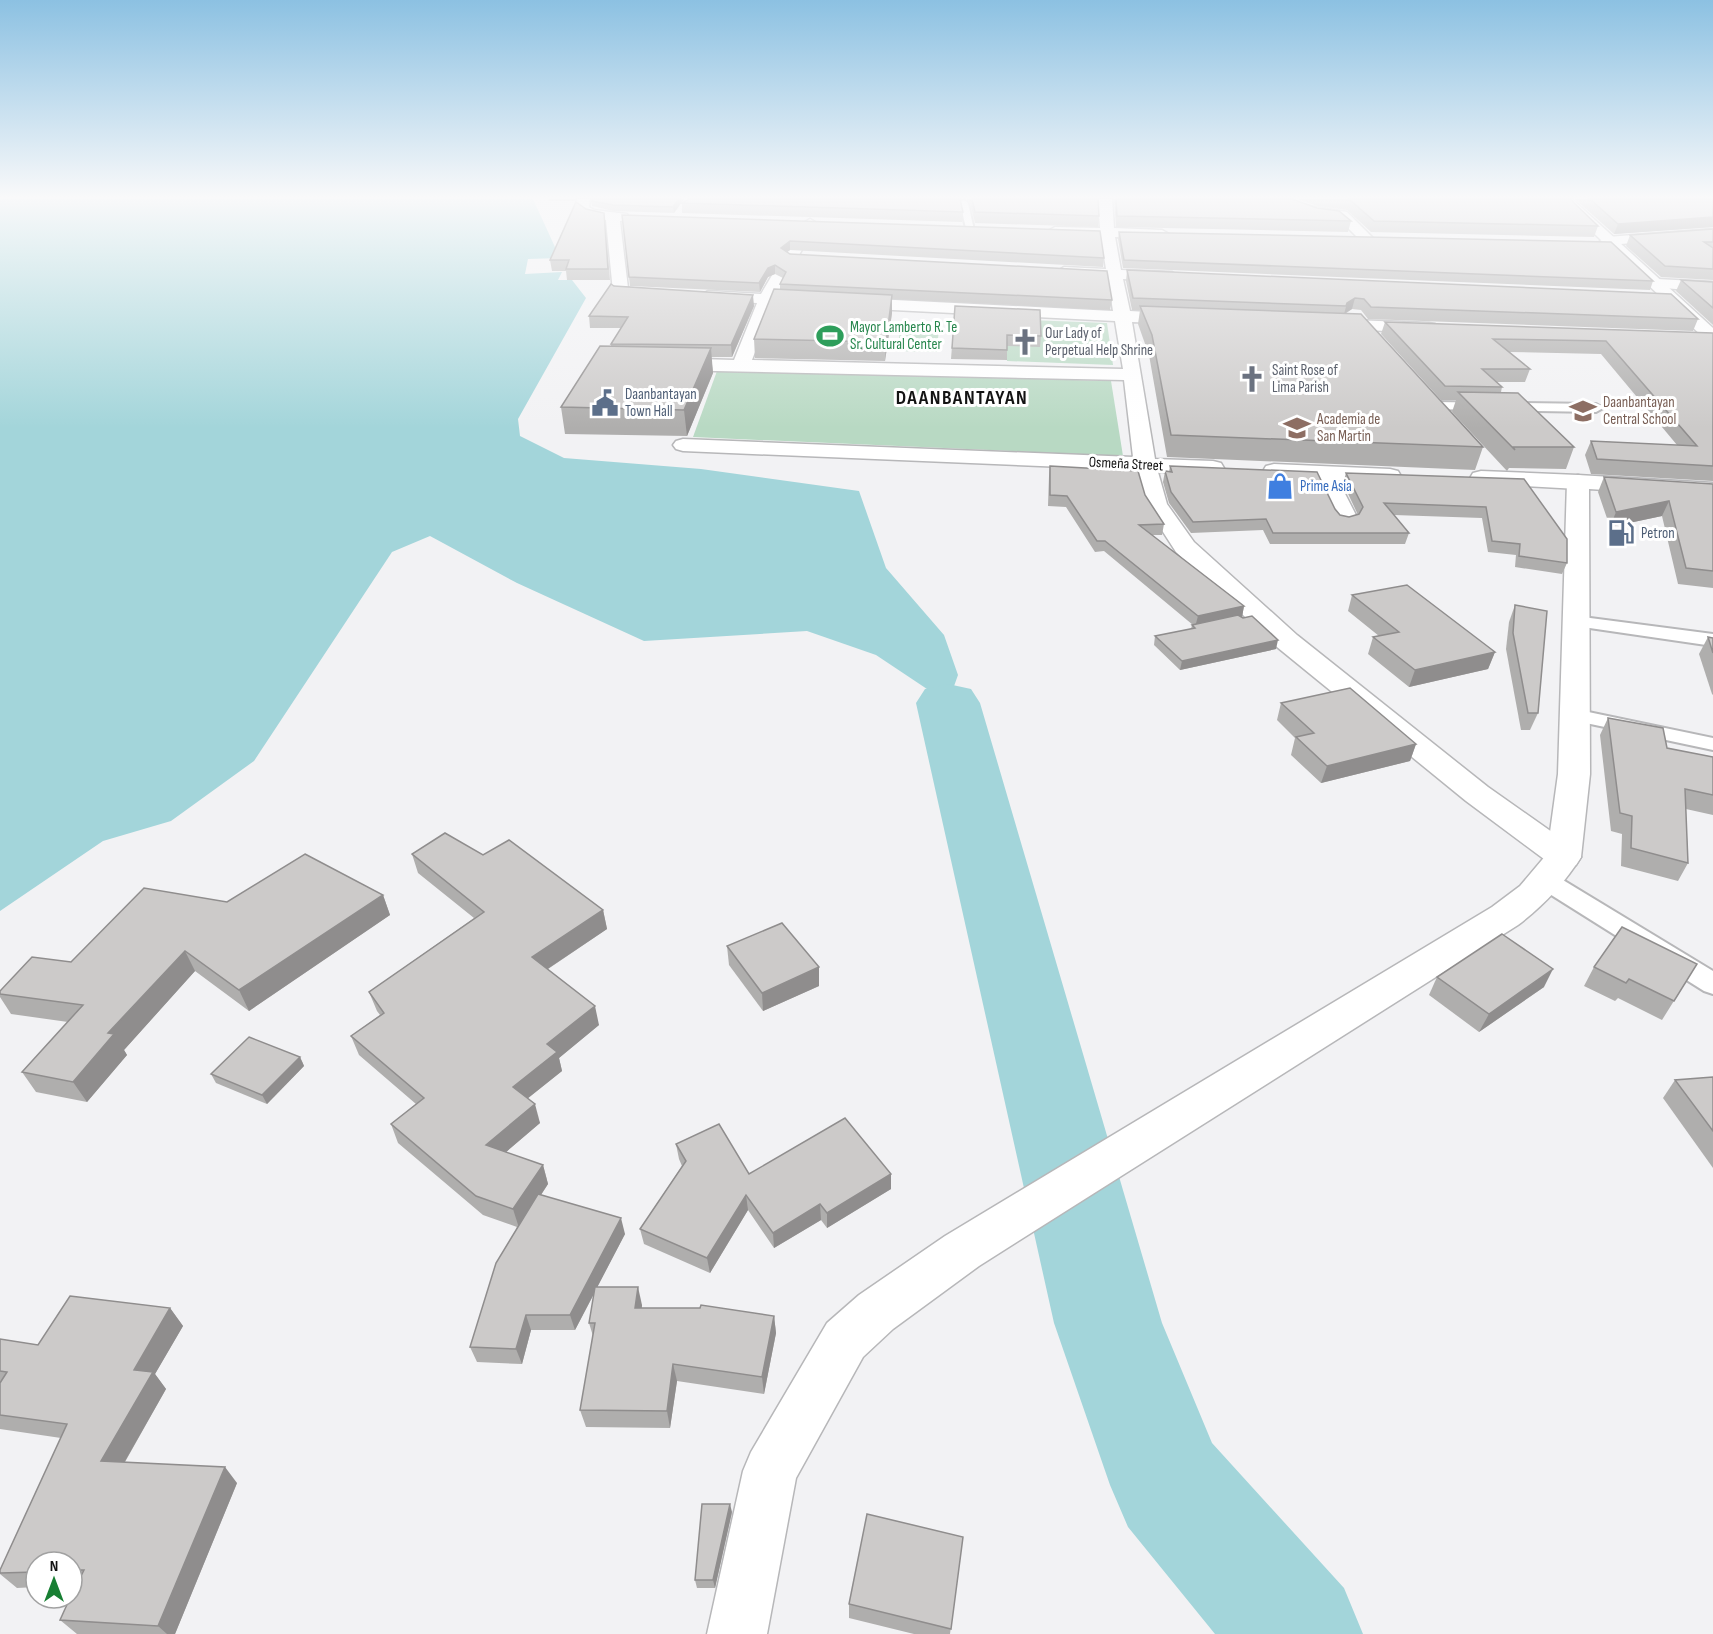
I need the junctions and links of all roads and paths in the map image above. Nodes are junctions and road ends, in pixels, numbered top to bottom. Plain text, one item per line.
1 (619, 275) edge
2 (779, 275) edge
3 (1113, 275) edge
4 (1135, 275) edge
5 (1639, 275) edge
6 (1183, 278) edge
7 (1713, 287) edge
8 (1653, 290) junction
9 (767, 298) junction
10 (1346, 309) edge
11 (1122, 317) junction
12 (1202, 320) edge
13 (1316, 324) edge
14 (1362, 325) junction
15 (1444, 329) edge
16 (1690, 338) edge
17 (1713, 338) edge
18 (1376, 342) edge
19 (650, 364) edge
20 (741, 365) junction
21 (1133, 375) junction
22 (1420, 390) edge
23 (1435, 406) junction
24 (1596, 408) dead end
25 (1450, 424) edge
26 (683, 445) edge
27 (1482, 460) edge
28 (1145, 465) junction
29 (1228, 469) edge
30 (1252, 470) edge
31 (1324, 474) junction
32 (1416, 476) edge
33 (1462, 477) edge
34 (1497, 478) junction
35 (1578, 482) junction
36 (1713, 490) edge
37 (1347, 519) edge
38 (1575, 621) junction
39 (1713, 640) edge
40 (1574, 715) junction
41 (1713, 744) edge
42 (1555, 868) junction
43 (1713, 984) edge
44 (737, 1634) edge

1 - 9 street
2 - 9 street
3 - 11 street
4 - 6 street
5 - 8 street
7 - 8 street
8 - 17 street
9 - 11 street
9 - 20 street
10 - 14 street
11 - 12 street
11 - 21 street
13 - 14 street
14 - 15 street
14 - 18 street
16 - 17 street
19 - 20 street
20 - 21 street
21 - 28 street
22 - 23 street
23 - 24 lane
23 - 25 street
26 - 28 street, Osmeña Street
27 - 34 street
28 - 29 street, Osmeña Street
28 - 42 street
30 - 31 street
31 - 32 street
31 - 37 street
33 - 34 street
34 - 35 street
35 - 36 street
35 - 38 street
38 - 39 lane
38 - 40 street
40 - 41 lane
40 - 42 street
42 - 43 lane
42 - 44 street

